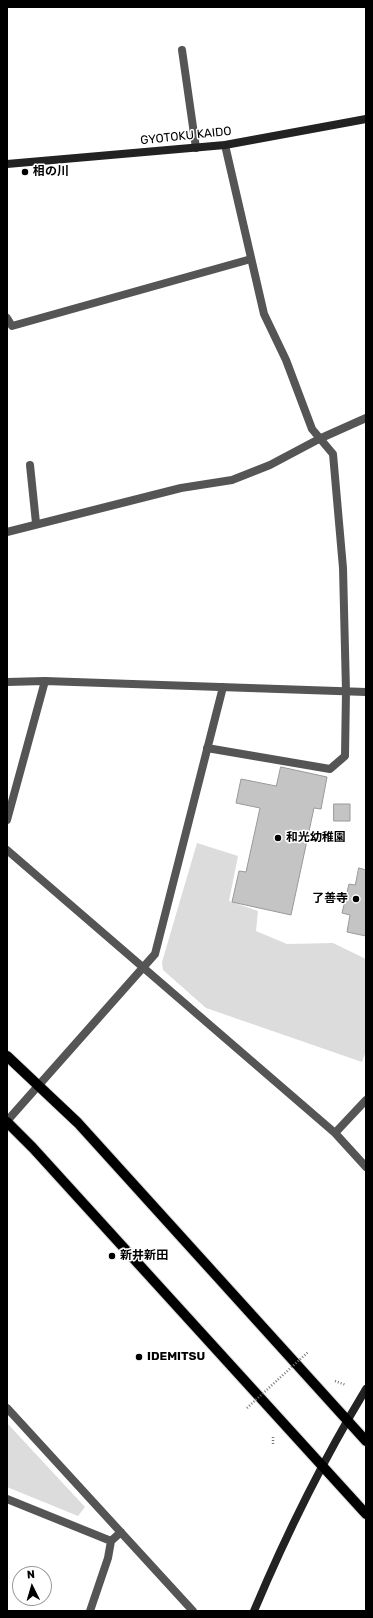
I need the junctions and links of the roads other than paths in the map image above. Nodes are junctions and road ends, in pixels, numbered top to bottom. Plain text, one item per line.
1 (182, 50) dead end
2 (366, 119) edge
3 (225, 145) junction
4 (196, 148) junction
5 (7, 164) edge
6 (251, 259) junction
7 (7, 318) edge
8 (366, 418) edge
9 (319, 438) junction
10 (30, 465) dead end
11 (36, 523) junction
12 (7, 532) edge
13 (46, 681) junction
14 (7, 682) edge
15 (223, 687) junction
16 (346, 691) junction
17 (366, 692) edge
18 (207, 748) junction
19 (7, 820) edge
20 (7, 850) edge
21 (144, 968) junction
22 (7, 1056) edge
23 (40, 1085) junction
24 (366, 1100) edge
25 (7, 1121) edge
26 (335, 1133) junction
27 (366, 1167) edge
28 (366, 1389) edge
29 (7, 1408) edge
30 (347, 1420) junction
31 (366, 1441) edge
32 (323, 1466) junction
33 (7, 1499) edge
34 (366, 1514) edge
35 (121, 1532) junction
36 (110, 1542) junction
37 (90, 1611) edge
38 (193, 1611) edge
39 (254, 1611) edge

1 - 4 street
2 - 3 street, GYOTOKU KAIDO
3 - 4 street, GYOTOKU KAIDO
3 - 6 street
4 - 5 street, GYOTOKU KAIDO
6 - 7 street
6 - 9 street
8 - 9 street
9 - 11 street
9 - 16 street
10 - 11 street
11 - 12 street
13 - 14 street
13 - 15 street
13 - 19 street
15 - 16 street
15 - 18 street
16 - 17 street
16 - 18 street
18 - 21 street
20 - 21 street
21 - 23 street
21 - 26 street
22 - 23 main road
23 - 25 street
23 - 30 main road
24 - 26 street
25 - 32 main road
26 - 27 street
28 - 30 street
29 - 35 street
30 - 31 main road
30 - 32 street
32 - 34 main road
32 - 39 street
33 - 36 street
35 - 36 street
35 - 38 street
36 - 37 street

